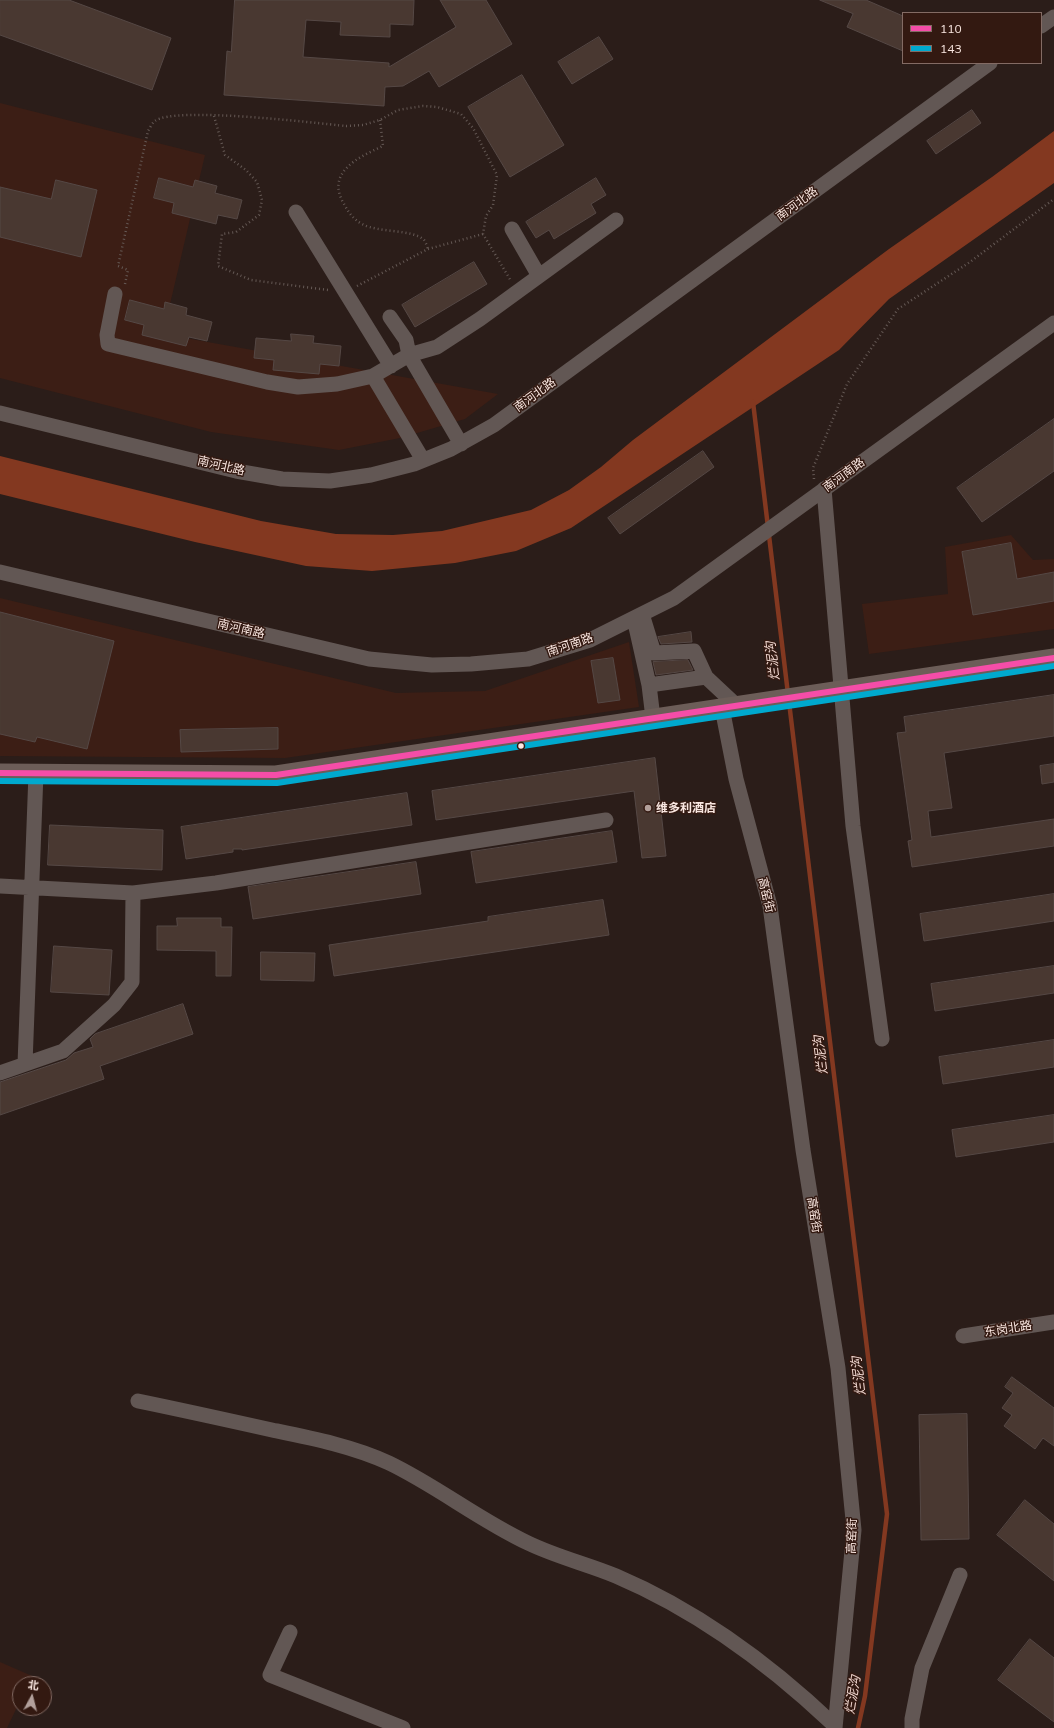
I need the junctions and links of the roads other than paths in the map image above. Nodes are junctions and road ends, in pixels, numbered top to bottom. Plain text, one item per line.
1 (1054, 17) edge
2 (1042, 25) edge
3 (989, 64) edge
4 (296, 212) dead end
5 (616, 220) dead end
6 (512, 229) dead end
7 (539, 276) junction
8 (115, 294) dead end
9 (390, 316) dead end
10 (1054, 323) edge
11 (409, 355) junction
12 (391, 366) junction
13 (373, 376) junction
14 (0, 413) edge
15 (461, 444) junction
16 (423, 460) junction
17 (820, 492) junction
18 (0, 572) edge
19 (638, 616) junction
20 (1054, 658) edge
21 (706, 677) junction
22 (649, 685) junction
23 (835, 691) junction
24 (729, 707) junction
25 (653, 718) junction
26 (0, 773) edge
27 (36, 774) junction
28 (606, 820) dead end
29 (0, 886) edge
30 (32, 888) junction
31 (133, 893) junction
32 (882, 1039) dead end
33 (25, 1064) junction
34 (0, 1072) edge
35 (1054, 1322) edge
36 (963, 1336) dead end
37 (138, 1401) dead end
38 (960, 1575) dead end
39 (290, 1632) dead end
40 (835, 1727) edge
41 (403, 1728) edge
42 (912, 1728) edge

1 - 2 street
3 - 15 street, 南河北路
4 - 12 street
5 - 7 street
6 - 7 street
7 - 11 street
8 - 13 street
9 - 11 street
10 - 17 street, 南河南路
11 - 12 street
11 - 15 street
12 - 13 street
13 - 16 street
14 - 16 street, 南河北路
15 - 16 street, 南河北路
17 - 19 street, 南河南路
17 - 23 street
18 - 19 street, 南河南路
19 - 21 street
19 - 22 street
20 - 23 main road
21 - 22 street
21 - 24 street
22 - 25 street
23 - 24 main road
23 - 32 street
24 - 25 main road
24 - 40 street, 高窑街
25 - 27 main road
26 - 27 main road
27 - 30 street
28 - 31 street
29 - 30 street
30 - 31 street
30 - 33 street
31 - 33 street
33 - 34 street
35 - 36 street, 东岗北路
37 - 40 street
38 - 42 street
39 - 41 street

